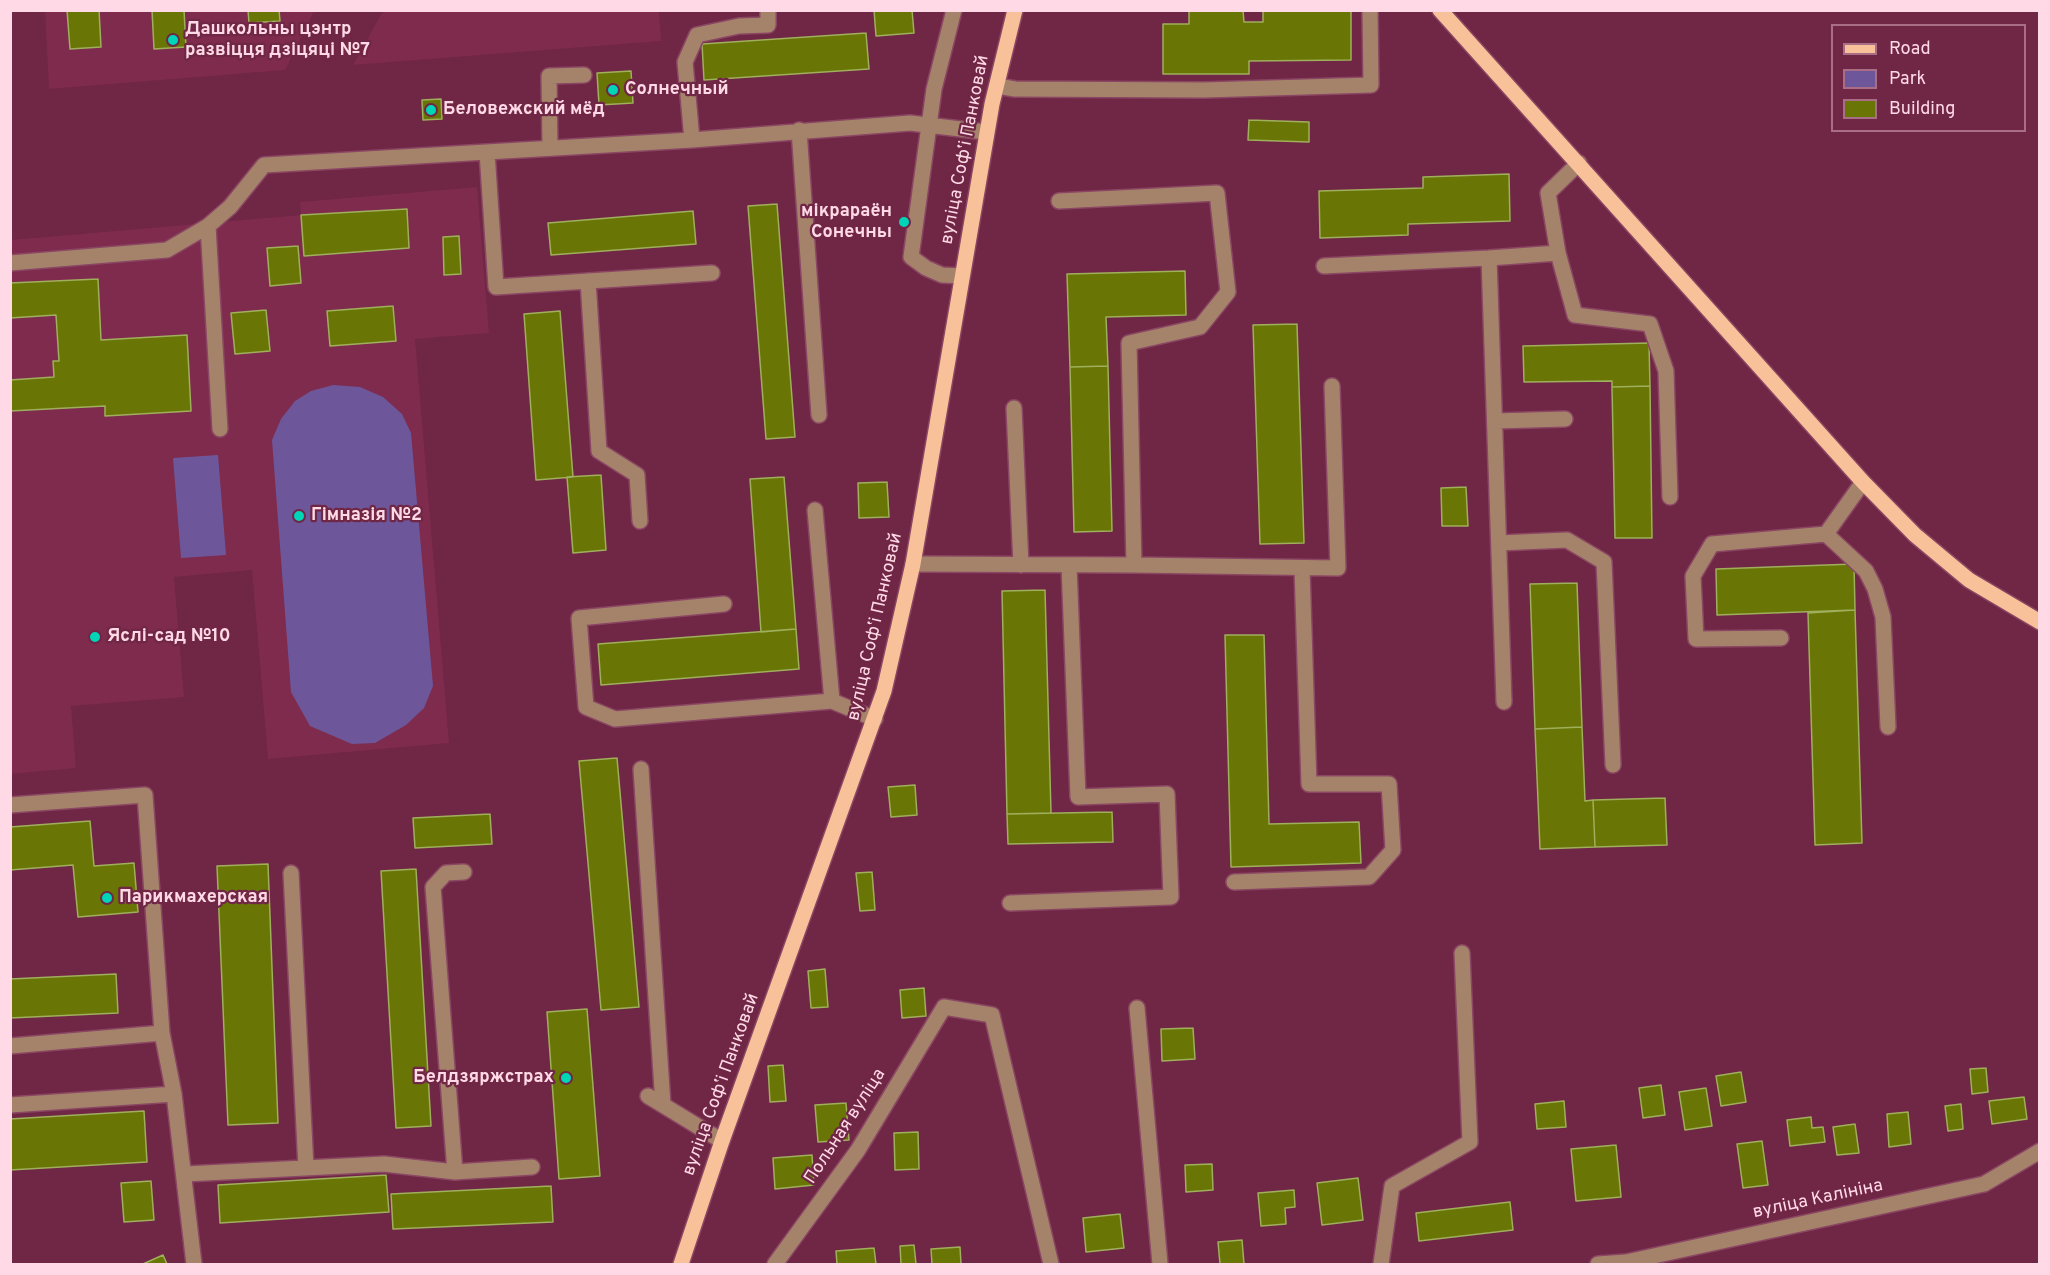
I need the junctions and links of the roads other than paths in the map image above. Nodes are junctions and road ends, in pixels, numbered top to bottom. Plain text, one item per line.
1 (768, 10) edge
2 (954, 10) edge
3 (1015, 10) edge
4 (1370, 10) edge
5 (1440, 10) edge
6 (584, 75) dead end
7 (996, 86) junction
8 (930, 123) junction
9 (799, 129) junction
10 (986, 132) junction
11 (692, 140) junction
12 (550, 148) junction
13 (487, 152) junction
14 (1579, 163) junction
15 (1059, 201) dead end
16 (208, 226) junction
17 (1558, 253) junction
18 (1489, 258) junction
19 (10, 264) edge
20 (1324, 267) dead end
21 (712, 273) dead end
22 (962, 276) junction
23 (588, 281) junction
24 (1332, 386) dead end
25 (1014, 408) dead end
26 (819, 415) dead end
27 (1565, 419) dead end
28 (1496, 421) junction
29 (220, 429) dead end
30 (1863, 482) junction
31 (1670, 497) dead end
32 (815, 510) dead end
33 (640, 521) dead end
34 (1826, 534) junction
35 (1499, 543) junction
36 (913, 564) junction
37 (1020, 565) junction
38 (1069, 565) junction
39 (1134, 565) junction
40 (1302, 569) junction
41 (724, 604) dead end
42 (2040, 622) edge
43 (1781, 638) dead end
44 (832, 701) junction
45 (1504, 702) dead end
46 (876, 719) junction
47 (1888, 727) dead end
48 (1613, 765) dead end
49 (641, 769) dead end
50 (10, 805) edge
51 (464, 872) dead end
52 (291, 873) dead end
53 (1234, 882) dead end
54 (1010, 903) dead end
55 (1462, 953) dead end
56 (1137, 1008) dead end
57 (162, 1034) junction
58 (10, 1046) edge
59 (174, 1094) junction
60 (648, 1096) dead end
61 (10, 1105) edge
62 (663, 1105) junction
63 (722, 1141) junction
64 (2040, 1151) edge
65 (532, 1167) dead end
66 (306, 1168) junction
67 (455, 1172) junction
68 (184, 1174) junction
69 (194, 1264) edge
70 (681, 1264) edge
71 (775, 1264) edge
72 (1051, 1264) edge
73 (1160, 1264) edge
74 (1381, 1264) edge
75 (1598, 1264) edge

1 - 11 street
2 - 8 street
3 - 7 main road, вуліца Софʼі Панковай
4 - 7 street
5 - 14 main road
6 - 12 street
7 - 10 main road, вуліца Софʼі Панковай
8 - 9 street
8 - 10 street
8 - 22 street
9 - 11 street
9 - 26 street
10 - 22 main road, вуліца Софʼі Панковай
11 - 12 street
12 - 13 street
13 - 16 street
13 - 23 street
14 - 17 street
14 - 30 main road
15 - 39 street
16 - 19 street
16 - 29 street
17 - 18 street
17 - 31 street
18 - 20 street
18 - 28 street
21 - 23 street
22 - 36 main road, вуліца Софʼі Панковай
23 - 33 street
24 - 40 street
25 - 37 street
27 - 28 street
28 - 35 street
30 - 34 street
30 - 42 main road
32 - 44 street
34 - 43 street
34 - 47 street
35 - 45 street
35 - 48 street
36 - 37 street
36 - 46 main road, вуліца Софʼі Панковай
37 - 38 street
38 - 39 street
38 - 54 street
39 - 40 street
40 - 53 street
41 - 44 street
44 - 46 street
46 - 63 main road, вуліца Софʼі Панковай
49 - 62 street
50 - 57 street
51 - 67 street
52 - 66 street
55 - 74 street
56 - 73 street
57 - 58 street
57 - 59 street
59 - 61 street
59 - 68 street
60 - 62 street
62 - 63 street
63 - 70 main road, вуліца Софʼі Панковай
64 - 75 street, вуліца Калініна
65 - 67 street
66 - 67 street
66 - 68 street
68 - 69 street
71 - 72 street, Польная вуліца

